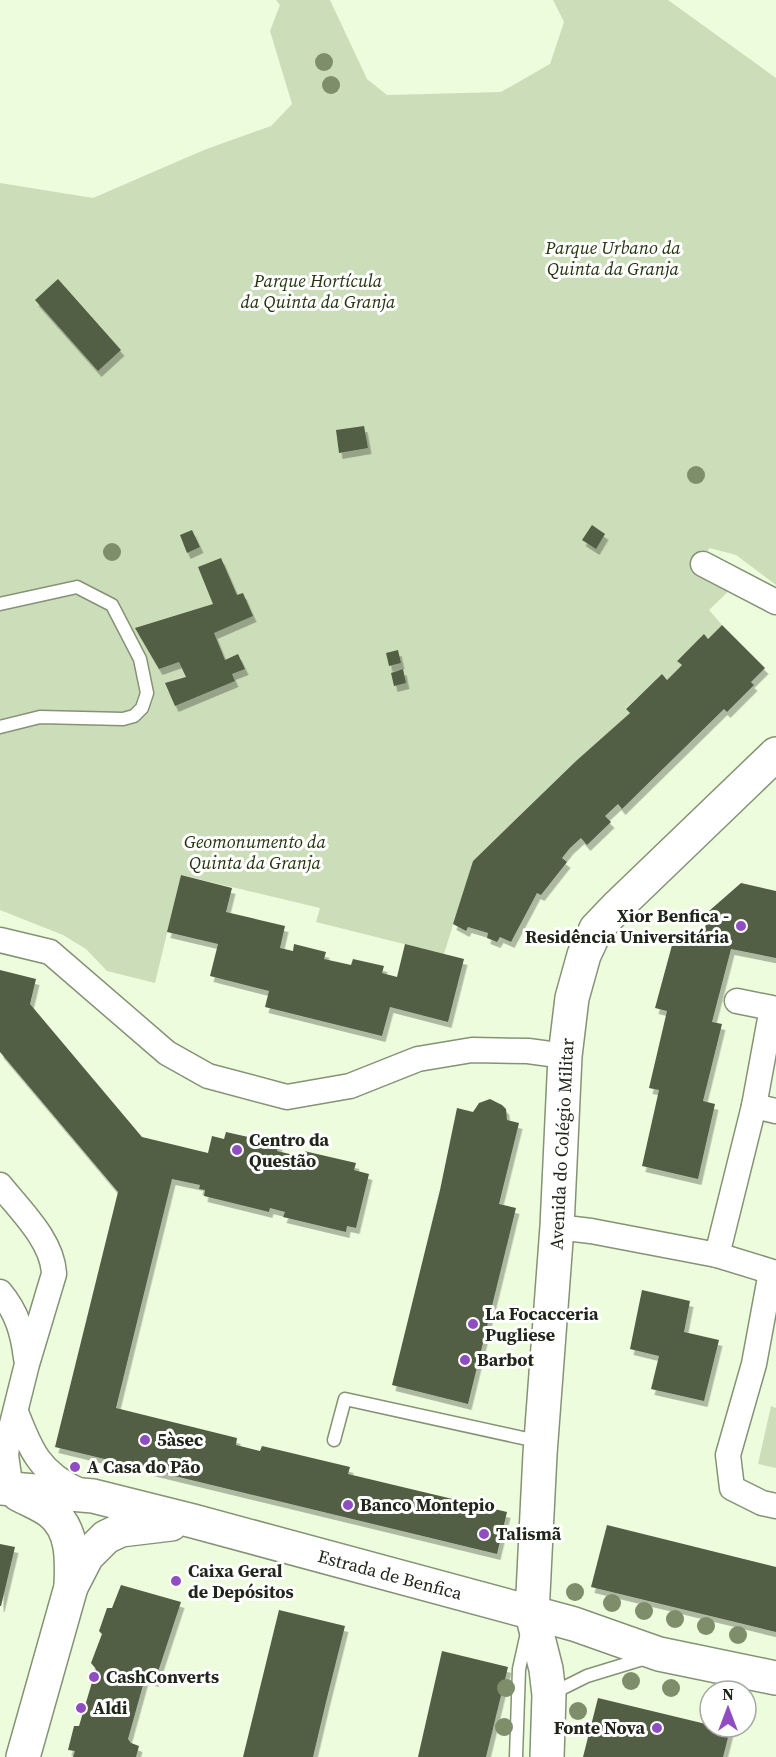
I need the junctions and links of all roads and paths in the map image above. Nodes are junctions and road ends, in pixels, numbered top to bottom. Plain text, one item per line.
1 (704, 564) dead end
2 (776, 602) edge
3 (0, 604) edge
4 (0, 727) edge
5 (776, 754) edge
6 (0, 940) edge
7 (737, 1001) dead end
8 (565, 1056) junction
9 (765, 1108) edge
10 (0, 1185) edge
11 (557, 1227) junction
12 (717, 1255) junction
13 (774, 1272) edge
14 (51, 1284) junction
15 (2, 1294) edge
16 (27, 1364) junction
17 (16, 1412) junction
18 (334, 1440) dead end
19 (541, 1442) junction
20 (5, 1489) edge
21 (93, 1496) junction
22 (776, 1506) edge
23 (193, 1521) junction
24 (71, 1587) junction
25 (532, 1614) junction
26 (659, 1654) junction
27 (776, 1678) edge
28 (549, 1695) junction
29 (23, 1757) edge
30 (516, 1757) edge
31 (547, 1757) edge

1 - 2 street
3 - 4 lane
5 - 8 street, Avenida do Colégio Militar
6 - 8 street
7 - 9 street
8 - 11 street, Avenida do Colégio Militar
9 - 12 street
10 - 14 street
11 - 12 street
11 - 19 street, Avenida do Colégio Militar
12 - 13 street
13 - 22 street
14 - 15 street
14 - 16 street
15 - 16 street
16 - 17 street
17 - 20 street
17 - 21 street
18 - 19 lane
19 - 25 street, Avenida do Colégio Militar
20 - 21 street, Estrada de Benfica
20 - 24 street
21 - 23 street, Estrada de Benfica
23 - 24 street
23 - 25 street, Estrada de Benfica
24 - 29 street
25 - 26 street, Estrada de Benfica
25 - 28 street, Avenida do Colégio Militar
25 - 30 lane
26 - 27 street, Estrada de Benfica
26 - 28 lane
28 - 31 street, Avenida do Colégio Militar

